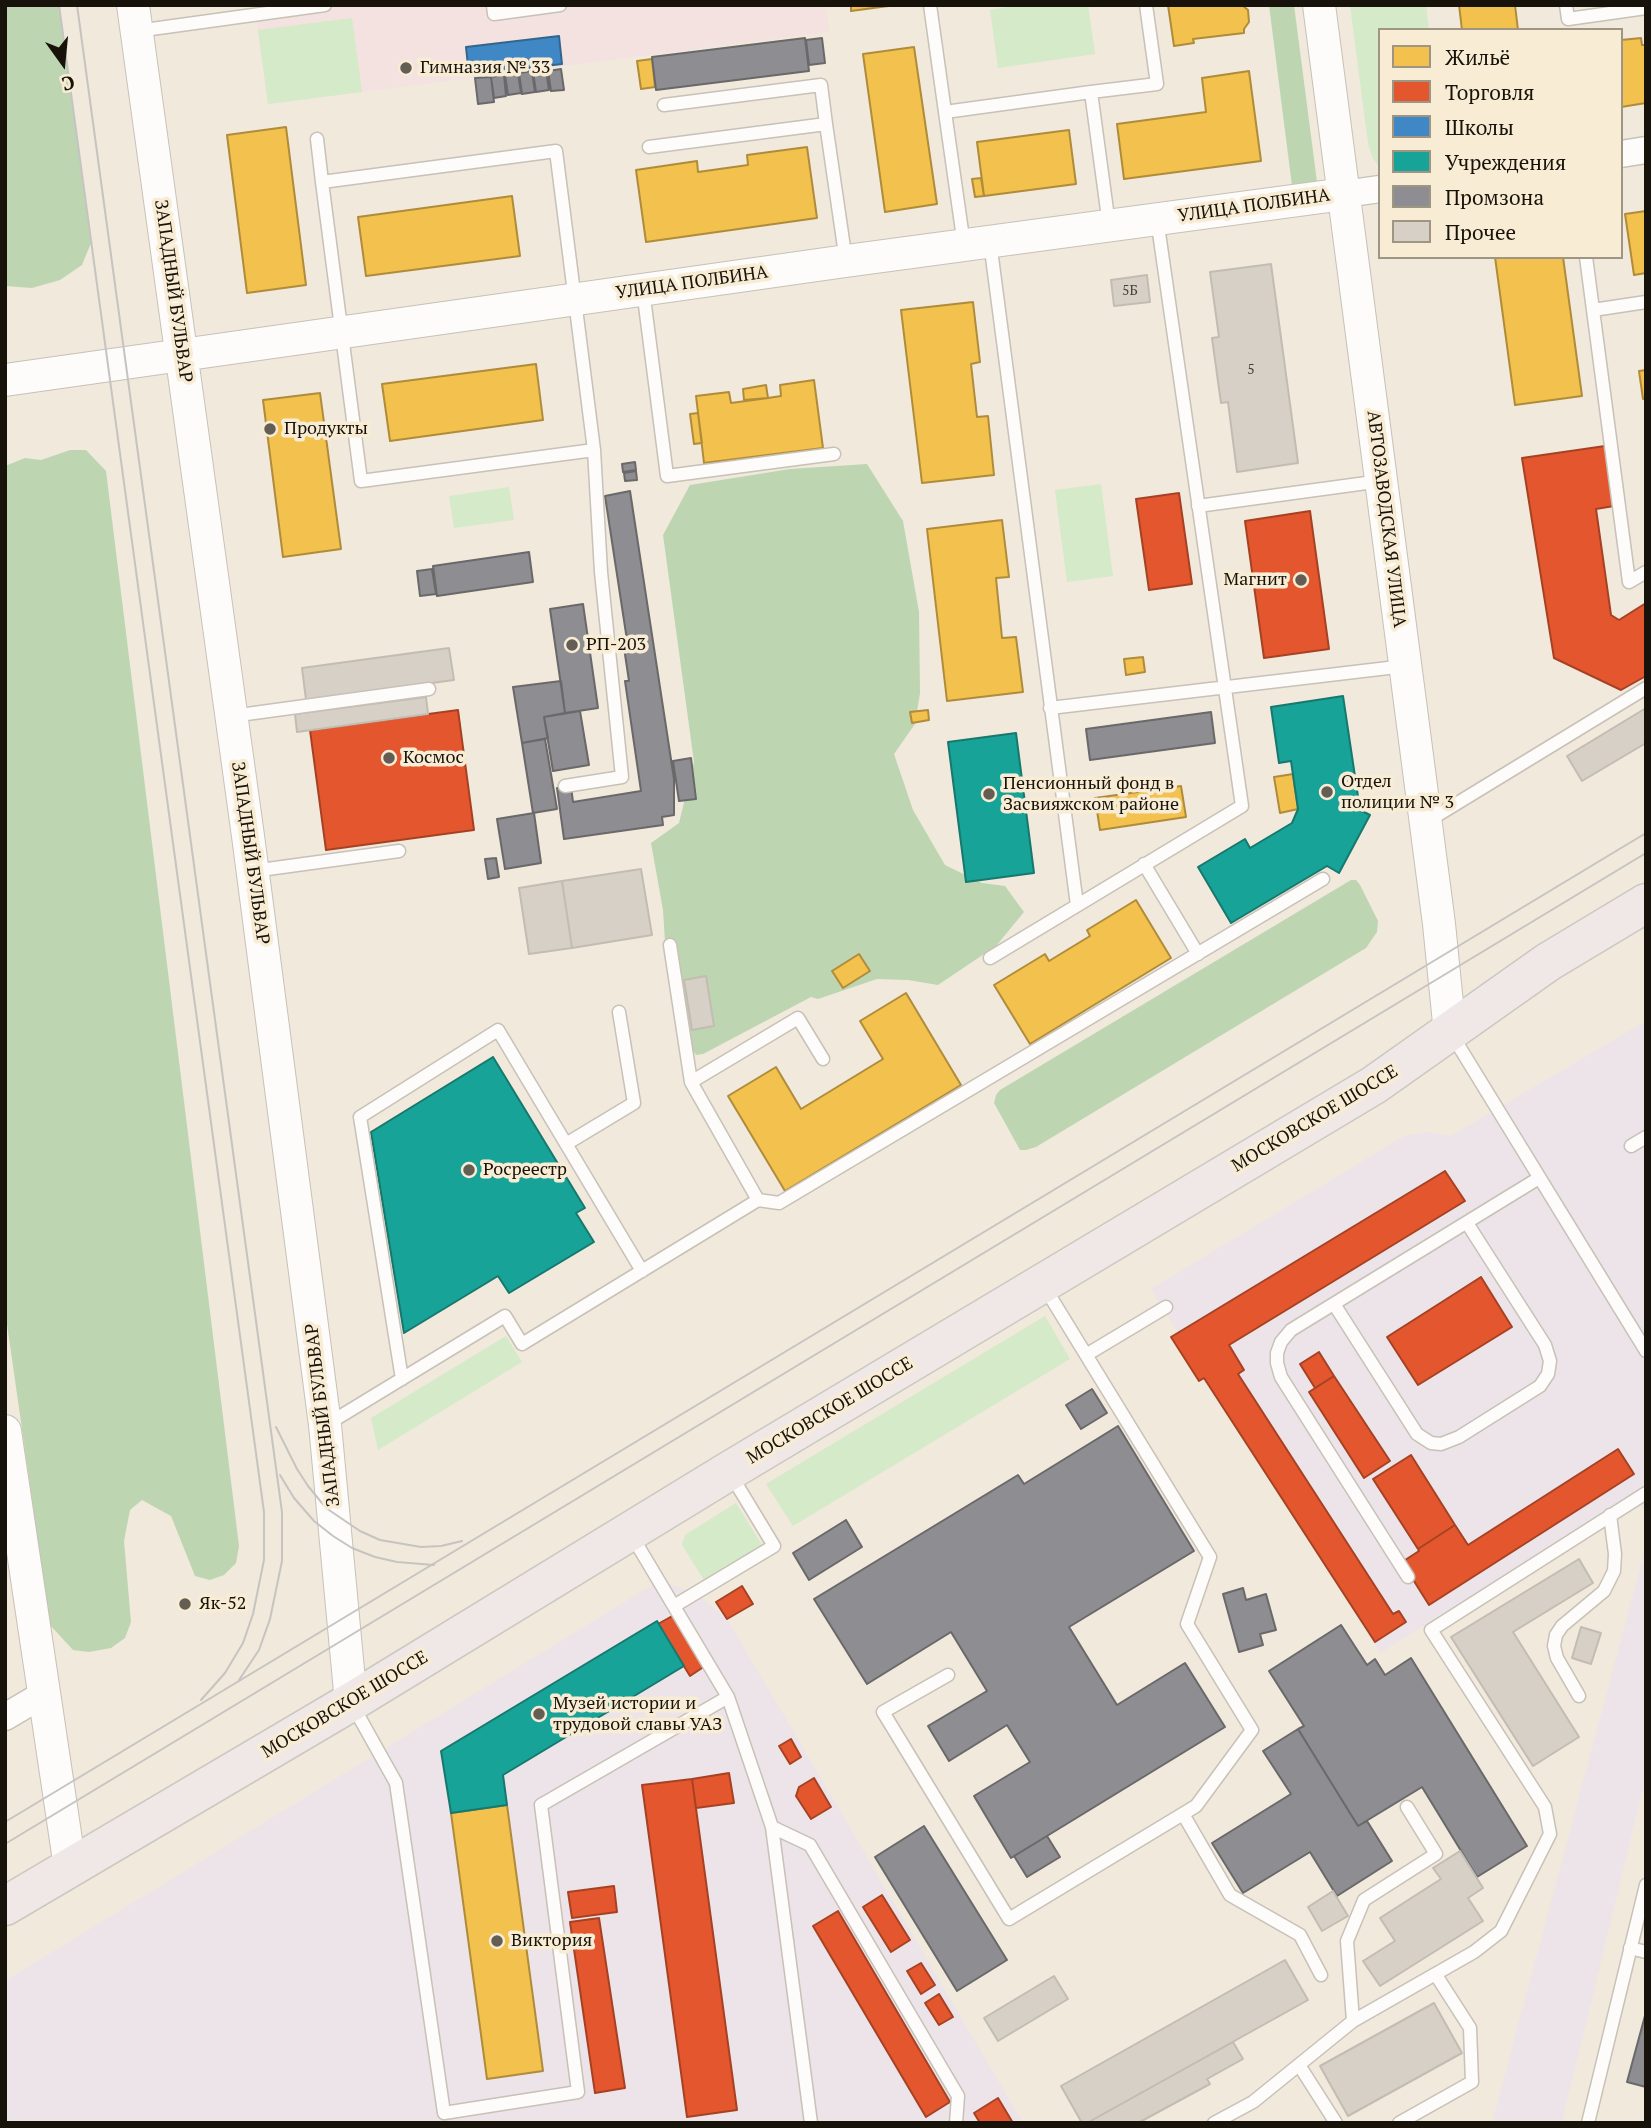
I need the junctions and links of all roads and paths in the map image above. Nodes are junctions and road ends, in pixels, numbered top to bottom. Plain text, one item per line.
1 (326, 5) edge
2 (493, 5) edge
3 (560, 5) edge
4 (930, 5) edge
5 (1146, 5) edge
6 (1319, 5) edge
7 (1566, 5) edge
8 (1646, 8) edge
9 (135, 18) edge
10 (1091, 92) junction
11 (664, 105) dead end
12 (945, 112) junction
13 (826, 124) junction
14 (317, 139) dead end
15 (649, 147) dead end
16 (1646, 150) edge
17 (1623, 154) edge
18 (322, 182) junction
19 (1378, 188) edge
20 (1345, 194) junction
21 (1157, 219) junction
22 (1110, 226) junction
23 (977, 244) junction
24 (1586, 259) edge
25 (846, 261) junction
26 (643, 290) junction
27 (575, 300) junction
28 (1646, 302) edge
29 (1593, 310) junction
30 (340, 333) junction
31 (182, 356) junction
32 (5, 380) edge
33 (594, 450) junction
34 (834, 454) dead end
35 (1381, 481) junction
36 (1198, 506) junction
37 (1646, 572) edge
38 (1405, 666) junction
39 (1225, 687) junction
40 (1646, 688) edge
41 (429, 689) dead end
42 (1050, 708) junction
43 (232, 716) junction
44 (565, 786) dead end
45 (1426, 822) junction
46 (399, 851) dead end
47 (1144, 864) junction
48 (253, 871) junction
49 (1323, 879) dead end
50 (1646, 903) edge
51 (1077, 905) junction
52 (670, 945) dead end
53 (1198, 954) junction
54 (990, 958) dead end
55 (619, 1012) dead end
56 (1451, 1033) junction
57 (823, 1059) dead end
58 (691, 1082) junction
59 (1646, 1137) edge
60 (566, 1144) junction
61 (1631, 1146) dead end
62 (1539, 1178) junction
63 (758, 1200) junction
64 (1467, 1223) junction
65 (642, 1271) junction
66 (1042, 1283) junction
67 (1334, 1304) junction
68 (1166, 1307) dead end
69 (1646, 1351) edge
70 (1086, 1355) junction
71 (402, 1379) junction
72 (325, 1425) junction
73 (5, 1431) edge
74 (729, 1471) junction
75 (1646, 1493) edge
76 (1610, 1515) junction
77 (631, 1532) junction
78 (1408, 1577) dead end
79 (674, 1606) junction
80 (948, 1675) dead end
81 (44, 1694) junction
82 (1579, 1696) dead end
83 (728, 1697) junction
84 (351, 1702) junction
85 (5, 1717) edge
86 (1407, 1807) dead end
87 (1183, 1814) junction
88 (772, 1827) junction
89 (70, 1867) junction
90 (1646, 1885) edge
91 (5, 1906) edge
92 (1630, 1948) junction
93 (1646, 1952) edge
94 (1321, 1975) dead end
95 (1436, 1975) junction
96 (1353, 2021) junction
97 (1299, 2065) junction
98 (810, 2123) edge
99 (956, 2123) edge
100 (1214, 2123) edge
101 (1336, 2123) edge
102 (1399, 2123) edge
103 (1588, 2123) edge

1 - 9 lane
2 - 3 lane
4 - 12 lane
5 - 10 lane
6 - 20 street, АВТОЗАВОДСКАЯ УЛИЦА
7 - 8 lane
9 - 31 street, ЗАПАДНЫЙ БУЛЬВАР
10 - 12 lane
10 - 22 lane
11 - 13 lane
12 - 23 lane
13 - 15 lane
13 - 25 lane
14 - 18 lane
16 - 17 street
18 - 27 lane
18 - 30 lane
19 - 20 street, УЛИЦА ПОЛБИНА
20 - 21 street, УЛИЦА ПОЛБИНА
20 - 35 street, АВТОЗАВОДСКАЯ УЛИЦА
21 - 22 street, УЛИЦА ПОЛБИНА
21 - 36 lane
22 - 23 street, УЛИЦА ПОЛБИНА
23 - 25 street, УЛИЦА ПОЛБИНА
23 - 42 lane
24 - 29 lane
25 - 26 street, УЛИЦА ПОЛБИНА
26 - 27 street, УЛИЦА ПОЛБИНА
26 - 34 lane
27 - 30 street, УЛИЦА ПОЛБИНА
27 - 33 lane
28 - 29 lane
29 - 37 lane
30 - 31 street, УЛИЦА ПОЛБИНА
30 - 33 lane
31 - 32 street, УЛИЦА ПОЛБИНА
31 - 43 street, ЗАПАДНЫЙ БУЛЬВАР
33 - 44 lane
35 - 36 lane
35 - 38 street, АВТОЗАВОДСКАЯ УЛИЦА
36 - 39 lane
38 - 39 lane
38 - 45 street, АВТОЗАВОДСКАЯ УЛИЦА
39 - 42 lane
39 - 47 lane
40 - 45 lane
41 - 43 lane
42 - 51 lane
43 - 48 street, ЗАПАДНЫЙ БУЛЬВАР
45 - 56 street, АВТОЗАВОДСКАЯ УЛИЦА
46 - 48 lane
47 - 51 lane
47 - 53 lane
48 - 72 street, ЗАПАДНЫЙ БУЛЬВАР
49 - 53 lane
50 - 56 main road, МОСКОВСКОЕ ШОССЕ
51 - 54 lane
52 - 58 lane
53 - 63 lane
55 - 60 lane
56 - 62 lane
56 - 66 main road, МОСКОВСКОЕ ШОССЕ
57 - 58 lane
58 - 63 lane
59 - 61 lane
60 - 65 lane
60 - 71 lane
62 - 64 lane
62 - 69 lane
63 - 65 lane
64 - 67 lane
64 - 67 lane
65 - 71 lane
66 - 70 lane
66 - 74 main road, МОСКОВСКОЕ ШОССЕ
67 - 78 lane
68 - 70 lane
70 - 87 lane
71 - 72 lane
72 - 84 street, ЗАПАДНЫЙ БУЛЬВАР
73 - 81 street
74 - 77 main road, МОСКОВСКОЕ ШОССЕ
74 - 79 lane
75 - 76 lane
76 - 82 lane
76 - 95 lane
77 - 79 lane
77 - 84 main road, МОСКОВСКОЕ ШОССЕ
79 - 83 lane
80 - 87 lane
81 - 85 street
81 - 89 street
83 - 84 lane
83 - 88 lane
84 - 89 main road, МОСКОВСКОЕ ШОССЕ
86 - 96 lane
87 - 94 lane
88 - 98 lane
88 - 99 lane
89 - 91 main road, МОСКОВСКОЕ ШОССЕ
90 - 92 lane
92 - 93 lane
92 - 103 lane
95 - 96 lane
95 - 102 lane
96 - 97 lane
97 - 100 lane
97 - 101 lane

